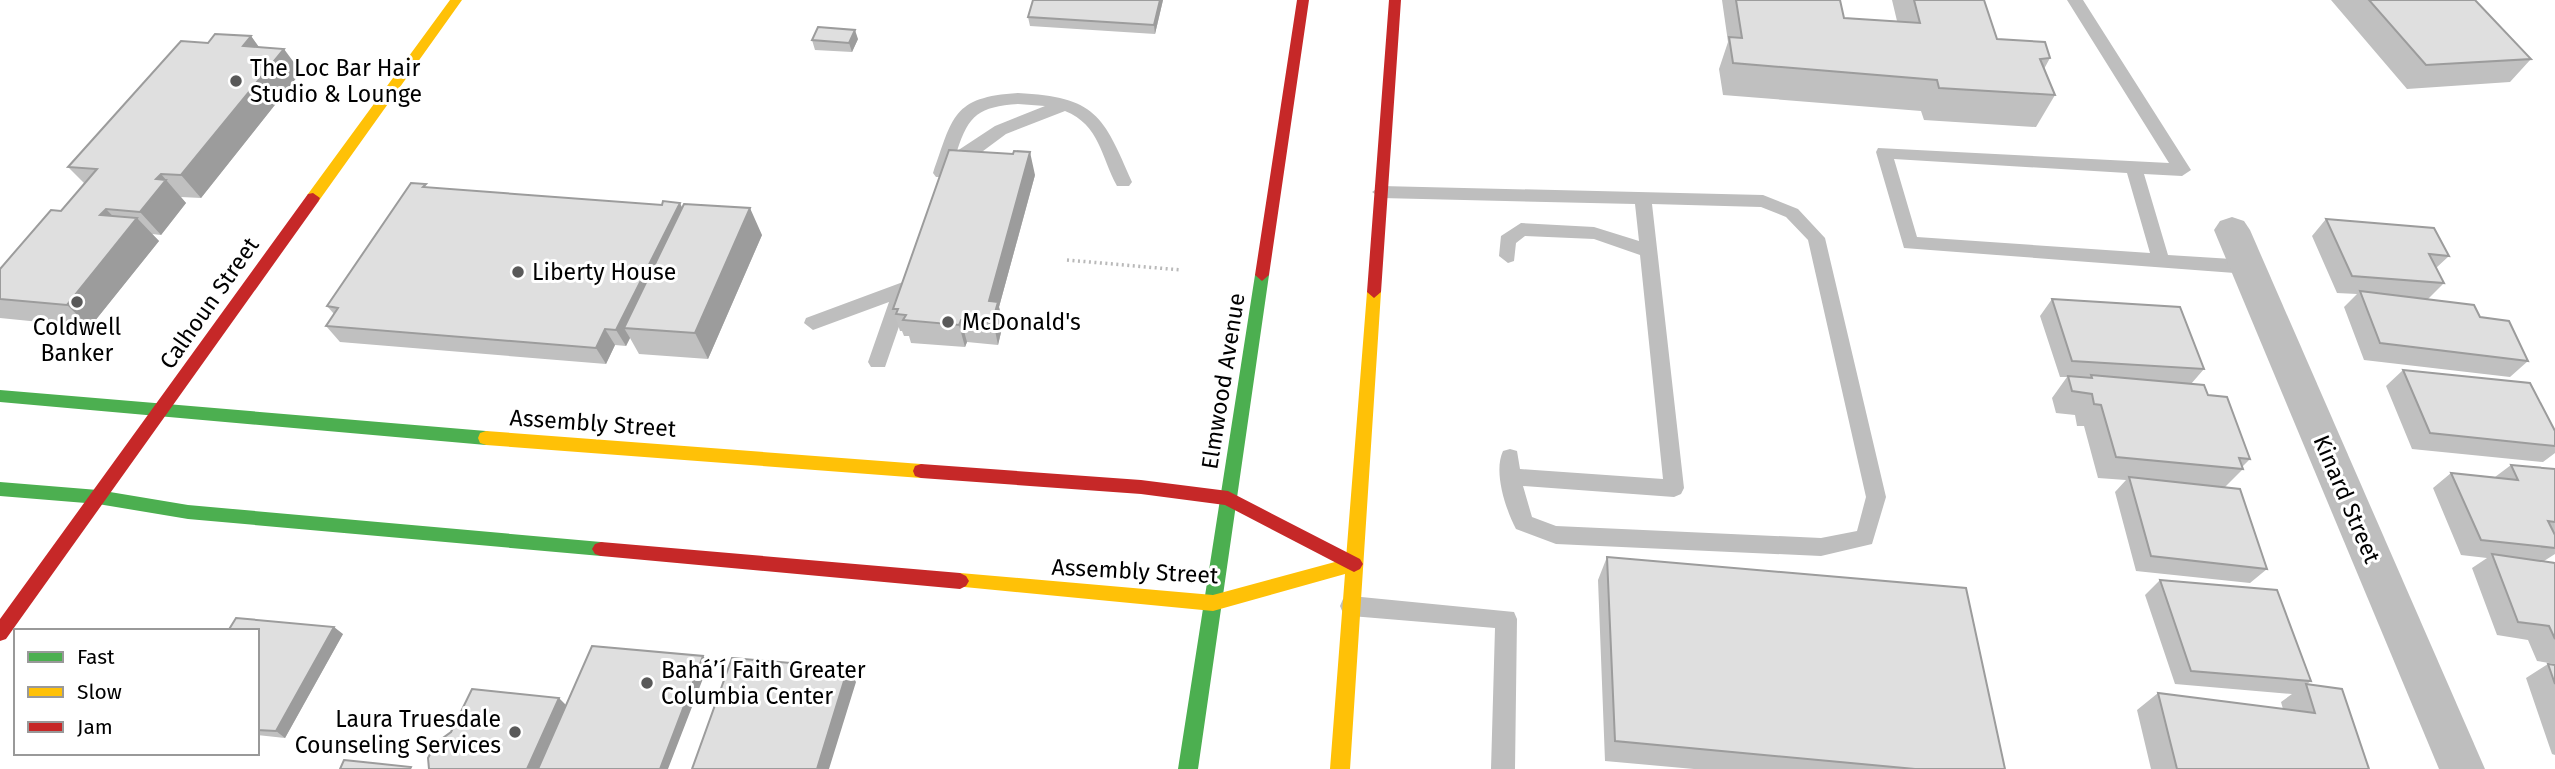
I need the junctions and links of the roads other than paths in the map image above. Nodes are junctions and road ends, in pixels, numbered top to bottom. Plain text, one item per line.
1 (456, 0) edge
2 (1303, 0) edge
3 (1395, 0) edge
4 (2075, 0) edge
5 (1069, 107) junction
6 (2134, 167) junction
7 (1123, 181) dead end
8 (1381, 192) junction
9 (1643, 197) junction
10 (2232, 230) dead end
11 (1650, 251) junction
12 (1508, 256) dead end
13 (2161, 261) junction
14 (2248, 267) junction
15 (813, 323) dead end
16 (878, 362) dead end
17 (0, 396) edge
18 (161, 410) junction
19 (0, 488) edge
20 (98, 497) junction
21 (1228, 498) junction
22 (1354, 564) junction
23 (1213, 603) junction
24 (1351, 606) junction
25 (0, 633) edge
26 (1188, 769) edge
27 (1340, 769) edge
28 (1503, 769) edge
29 (2462, 769) edge

1 - 18 main road, Calhoun Street
2 - 21 main road, Elmwood Avenue
3 - 8 main road
4 - 6 lane
5 - 5 lane
5 - 7 lane
6 - 13 lane
6 - 13 lane
8 - 9 lane
8 - 22 main road
9 - 11 lane
9 - 11 lane
10 - 14 street, Kinard Street
11 - 12 lane
13 - 14 lane
14 - 29 street, Kinard Street
15 - 16 lane
17 - 18 main road, Assembly Street
18 - 20 main road, Calhoun Street
18 - 21 main road, Assembly Street
19 - 20 main road, Assembly Street
20 - 23 main road, Assembly Street
20 - 25 main road, Calhoun Street
21 - 22 main road, Assembly Street
21 - 23 main road, Elmwood Avenue
22 - 23 main road, Assembly Street
22 - 24 main road
23 - 26 main road, Elmwood Avenue
24 - 27 main road
24 - 28 lane

